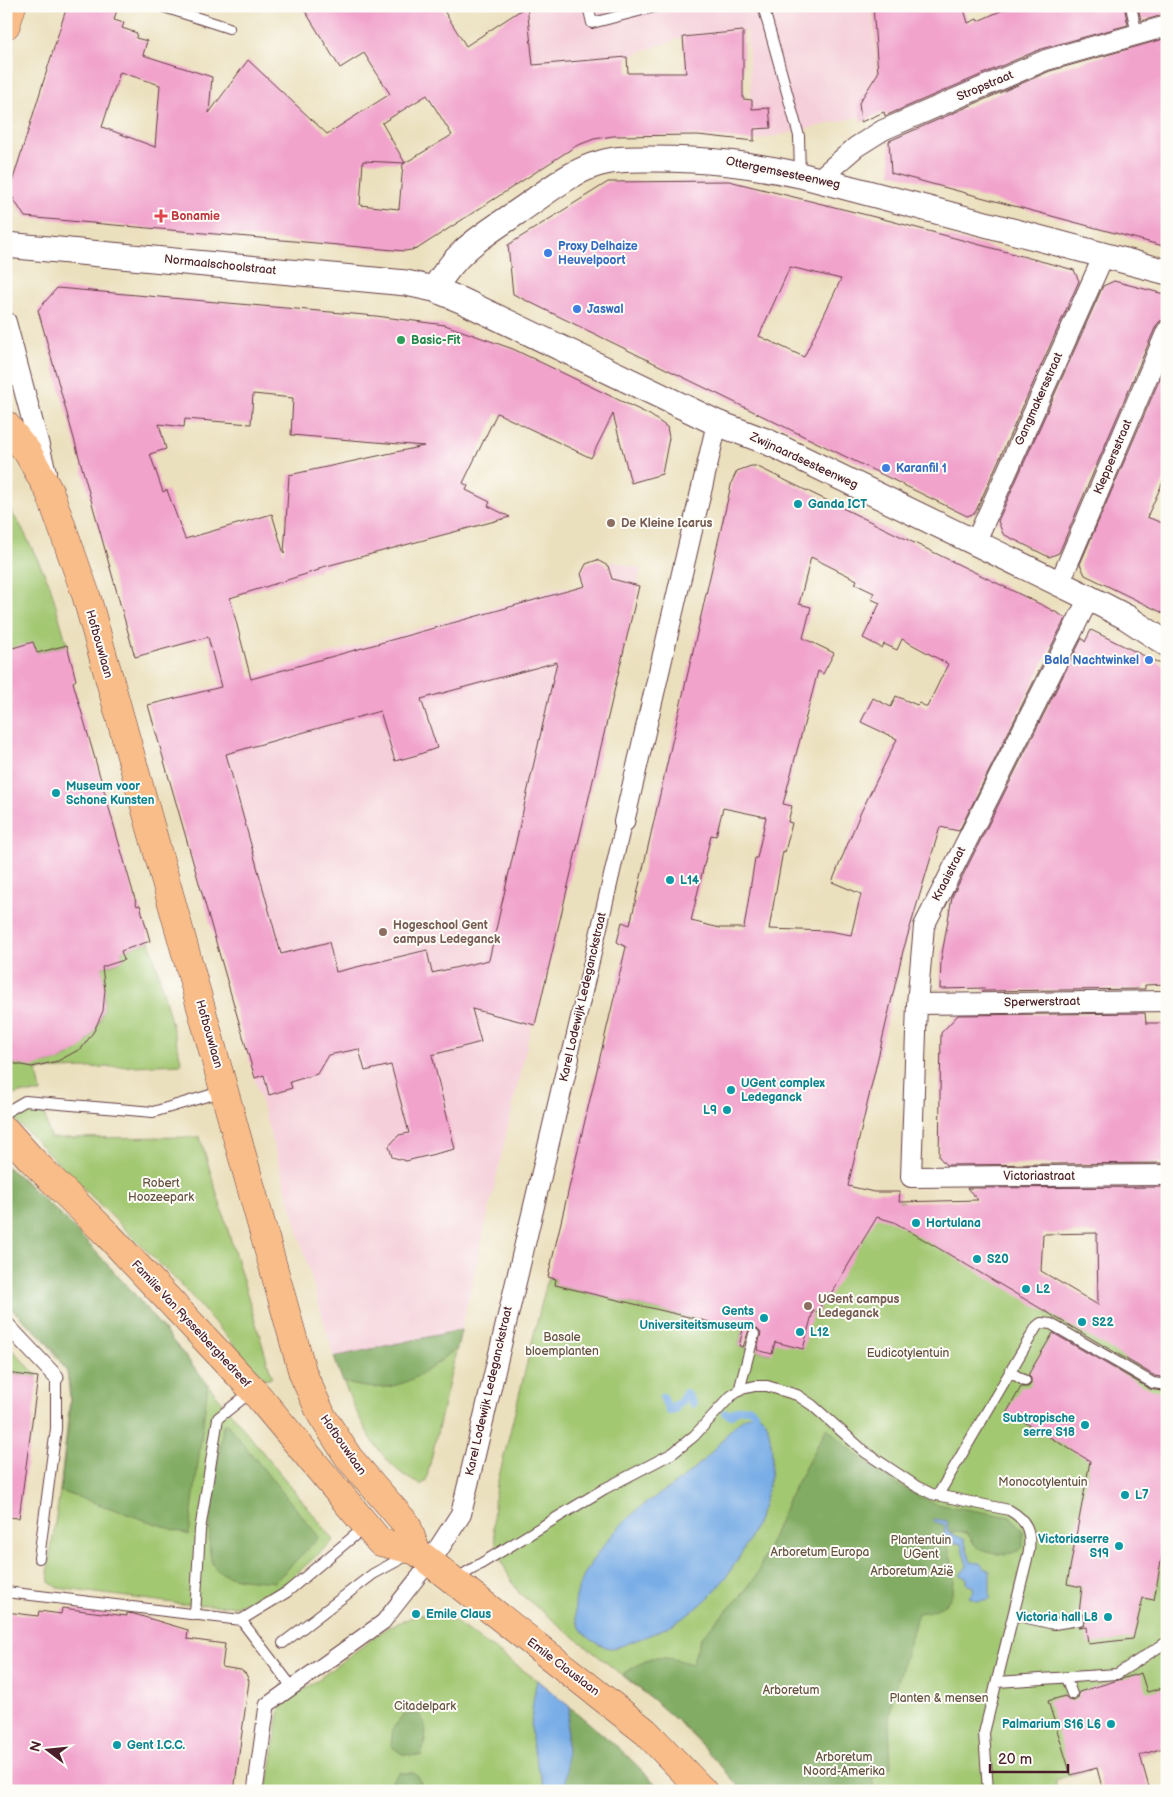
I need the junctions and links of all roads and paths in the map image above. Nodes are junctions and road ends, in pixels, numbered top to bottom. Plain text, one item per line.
1 (12, 6) edge
2 (161, 6) edge
3 (588, 6) edge
4 (763, 6) edge
5 (1131, 6) edge
6 (654, 7) edge
7 (6, 25) edge
8 (1167, 26) edge
9 (229, 28) dead end
10 (1137, 35) junction
11 (809, 177) junction
12 (6, 245) edge
13 (1104, 255) junction
14 (1167, 272) edge
15 (434, 290) junction
16 (6, 322) edge
17 (1167, 331) edge
18 (717, 423) junction
19 (6, 425) edge
20 (17, 448) edge
21 (50, 492) junction
22 (975, 543) junction
23 (1059, 584) junction
24 (1089, 598) junction
25 (1167, 644) edge
26 (624, 822) joint
27 (1167, 1001) edge
28 (917, 1004) junction
29 (569, 1058) joint
30 (225, 1090) junction
31 (6, 1112) edge
32 (6, 1131) edge
33 (1167, 1175) edge
34 (911, 1177) joint
35 (6, 1324) edge
36 (754, 1334) dead end
37 (1010, 1372) junction
38 (56, 1377) joint
39 (1025, 1381) dead end
40 (1167, 1385) edge
41 (253, 1390) junction
42 (739, 1391) junction
43 (938, 1495) junction
44 (374, 1533) junction
45 (423, 1556) junction
46 (39, 1558) dead end
47 (453, 1581) junction
48 (6, 1592) edge
49 (195, 1615) junction
50 (1014, 1615) junction
51 (241, 1620) junction
52 (1078, 1620) dead end
53 (1167, 1642) edge
54 (283, 1643) dead end
55 (1066, 1678) junction
56 (997, 1682) junction
57 (292, 1687) junction
58 (1072, 1694) dead end
59 (255, 1791) edge
60 (703, 1791) edge
61 (988, 1791) edge

1 - 7 main road
2 - 9 lane
3 - 6 lane
4 - 11 lane
5 - 10 lane
8 - 10 street, Stropstraat
10 - 11 street, Stropstraat
11 - 13 street, Ottergemsesteenweg
11 - 15 street, Ottergemsesteenweg
12 - 15 street, Normaalschoolstraat
13 - 14 street, Ottergemsesteenweg
13 - 22 street, Gangmakersstraat
15 - 18 street, Zwijnaardsesteenweg
16 - 21 street, Hofbouwlaan
17 - 23 street, Kleppersstraat
18 - 22 street, Zwijnaardsesteenweg
18 - 26 street, Karel Lodewijk Ledeganckstraat
19 - 20 main road, Hofbouwlaan
20 - 21 main road, Hofbouwlaan
21 - 30 main road, Hofbouwlaan
22 - 23 street, Zwijnaardsesteenweg
23 - 24 street, Zwijnaardsesteenweg
24 - 25 street, Zwijnaardsesteenweg
24 - 28 street, Kraaistraat
26 - 29 street, Karel Lodewijk Ledeganckstraat
27 - 28 street, Sperwerstraat
28 - 34 street, Kraaistraat
29 - 45 street, Karel Lodewijk Ledeganckstraat
30 - 31 lane
30 - 45 main road, Hofbouwlaan
32 - 41 main road, Familie Van Rysselberghedreef
33 - 34 street, Victoriastraat
35 - 38 street
36 - 42 lane
37 - 39 lane
37 - 40 lane
37 - 43 lane
38 - 46 lane
41 - 44 main road, Familie Van Rysselberghedreef
41 - 49 lane
42 - 43 lane
42 - 47 lane
43 - 50 lane
44 - 45 main road
44 - 51 lane
45 - 47 main road, Emile Clauslaan
45 - 54 lane
45 - 57 street
47 - 60 main road, Emile Clauslaan
48 - 49 lane
49 - 51 lane
50 - 52 lane
50 - 56 lane
51 - 57 lane
53 - 55 lane
55 - 56 lane
55 - 58 lane
56 - 61 lane
57 - 59 street

